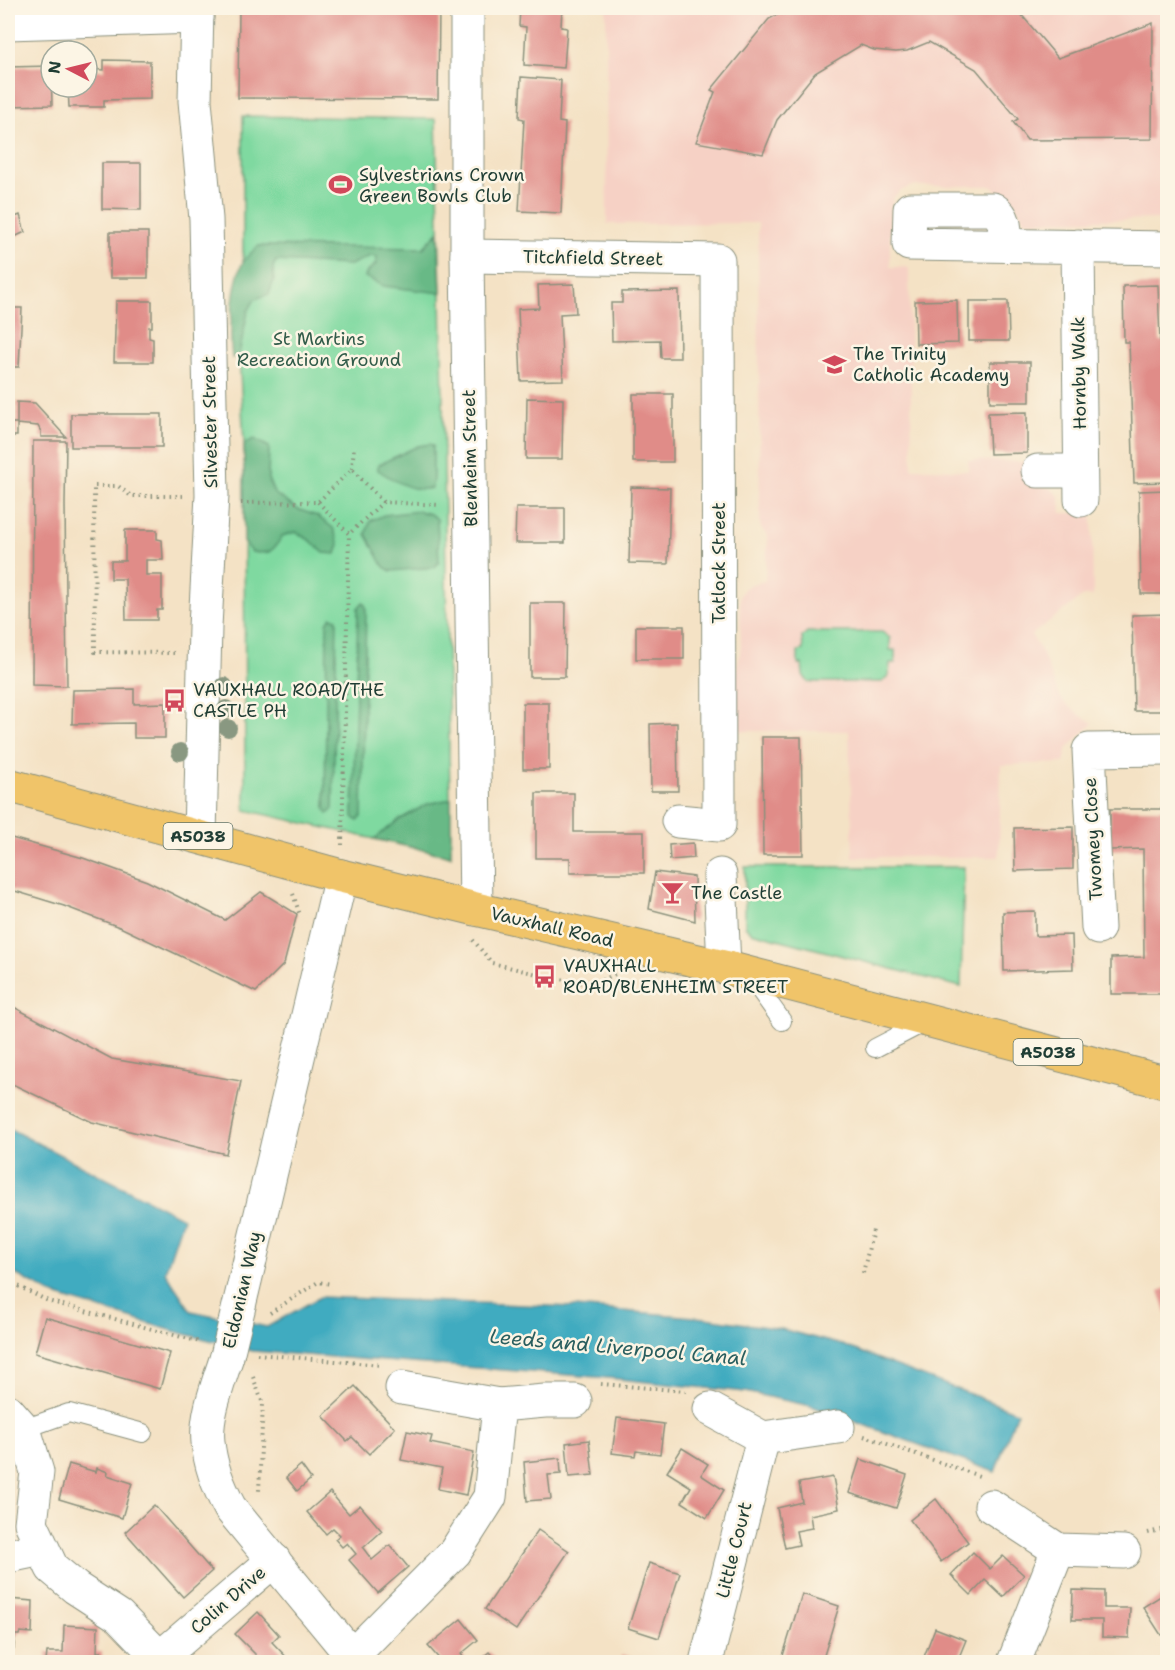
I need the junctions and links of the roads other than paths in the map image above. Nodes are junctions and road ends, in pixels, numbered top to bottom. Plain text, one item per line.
1 (467, 8) edge
2 (197, 12) edge
3 (8, 23) edge
4 (1005, 245) dead end
5 (1078, 246) junction
6 (1167, 248) edge
7 (467, 256) junction
8 (718, 260) joint
9 (1038, 471) dead end
10 (1167, 748) edge
11 (8, 785) edge
12 (678, 821) dead end
13 (200, 837) junction
14 (720, 875) dead end
15 (341, 876) junction
16 (476, 909) junction
17 (1098, 928) dead end
18 (736, 970) junction
19 (929, 1020) junction
20 (782, 1021) dead end
21 (875, 1048) dead end
22 (1167, 1083) edge
23 (402, 1388) dead end
24 (575, 1401) dead end
25 (499, 1405) junction
26 (710, 1409) dead end
27 (16, 1420) edge
28 (838, 1427) dead end
29 (143, 1433) dead end
30 (763, 1438) junction
31 (991, 1506) dead end
32 (1132, 1544) road end
33 (42, 1549) junction
34 (1058, 1550) junction
35 (8, 1556) edge
36 (274, 1560) junction
37 (157, 1660) edge
38 (354, 1660) edge
39 (706, 1662) edge
40 (1014, 1662) edge

1 - 7 street, Blenheim Street
2 - 3 street
2 - 13 street, Silvester Street
4 - 5 street
5 - 6 street
5 - 9 street, Hornby Walk
7 - 8 street, Titchfield Street
7 - 16 street, Blenheim Street
8 - 12 street, Tatlock Street
10 - 17 street, Twomey Close
11 - 13 main road, Vauxhall Road / A5038
13 - 15 main road, Vauxhall Road / A5038
14 - 18 street
15 - 16 main road, Vauxhall Road / A5038
15 - 36 street, Eldonian Way, bridge
16 - 18 main road, Vauxhall Road / A5038
18 - 19 main road, Vauxhall Road / A5038
18 - 20 lane
19 - 21 lane
19 - 22 main road, Vauxhall Road / A5038
23 - 25 street
24 - 25 street
25 - 38 street
26 - 30 street
27 - 29 lane
27 - 33 street
28 - 30 street
30 - 39 street, Little Court
31 - 34 street
32 - 34 street
33 - 35 street
33 - 37 street
34 - 40 street
36 - 37 street, Colin Drive
36 - 38 street, Eldonian Way

